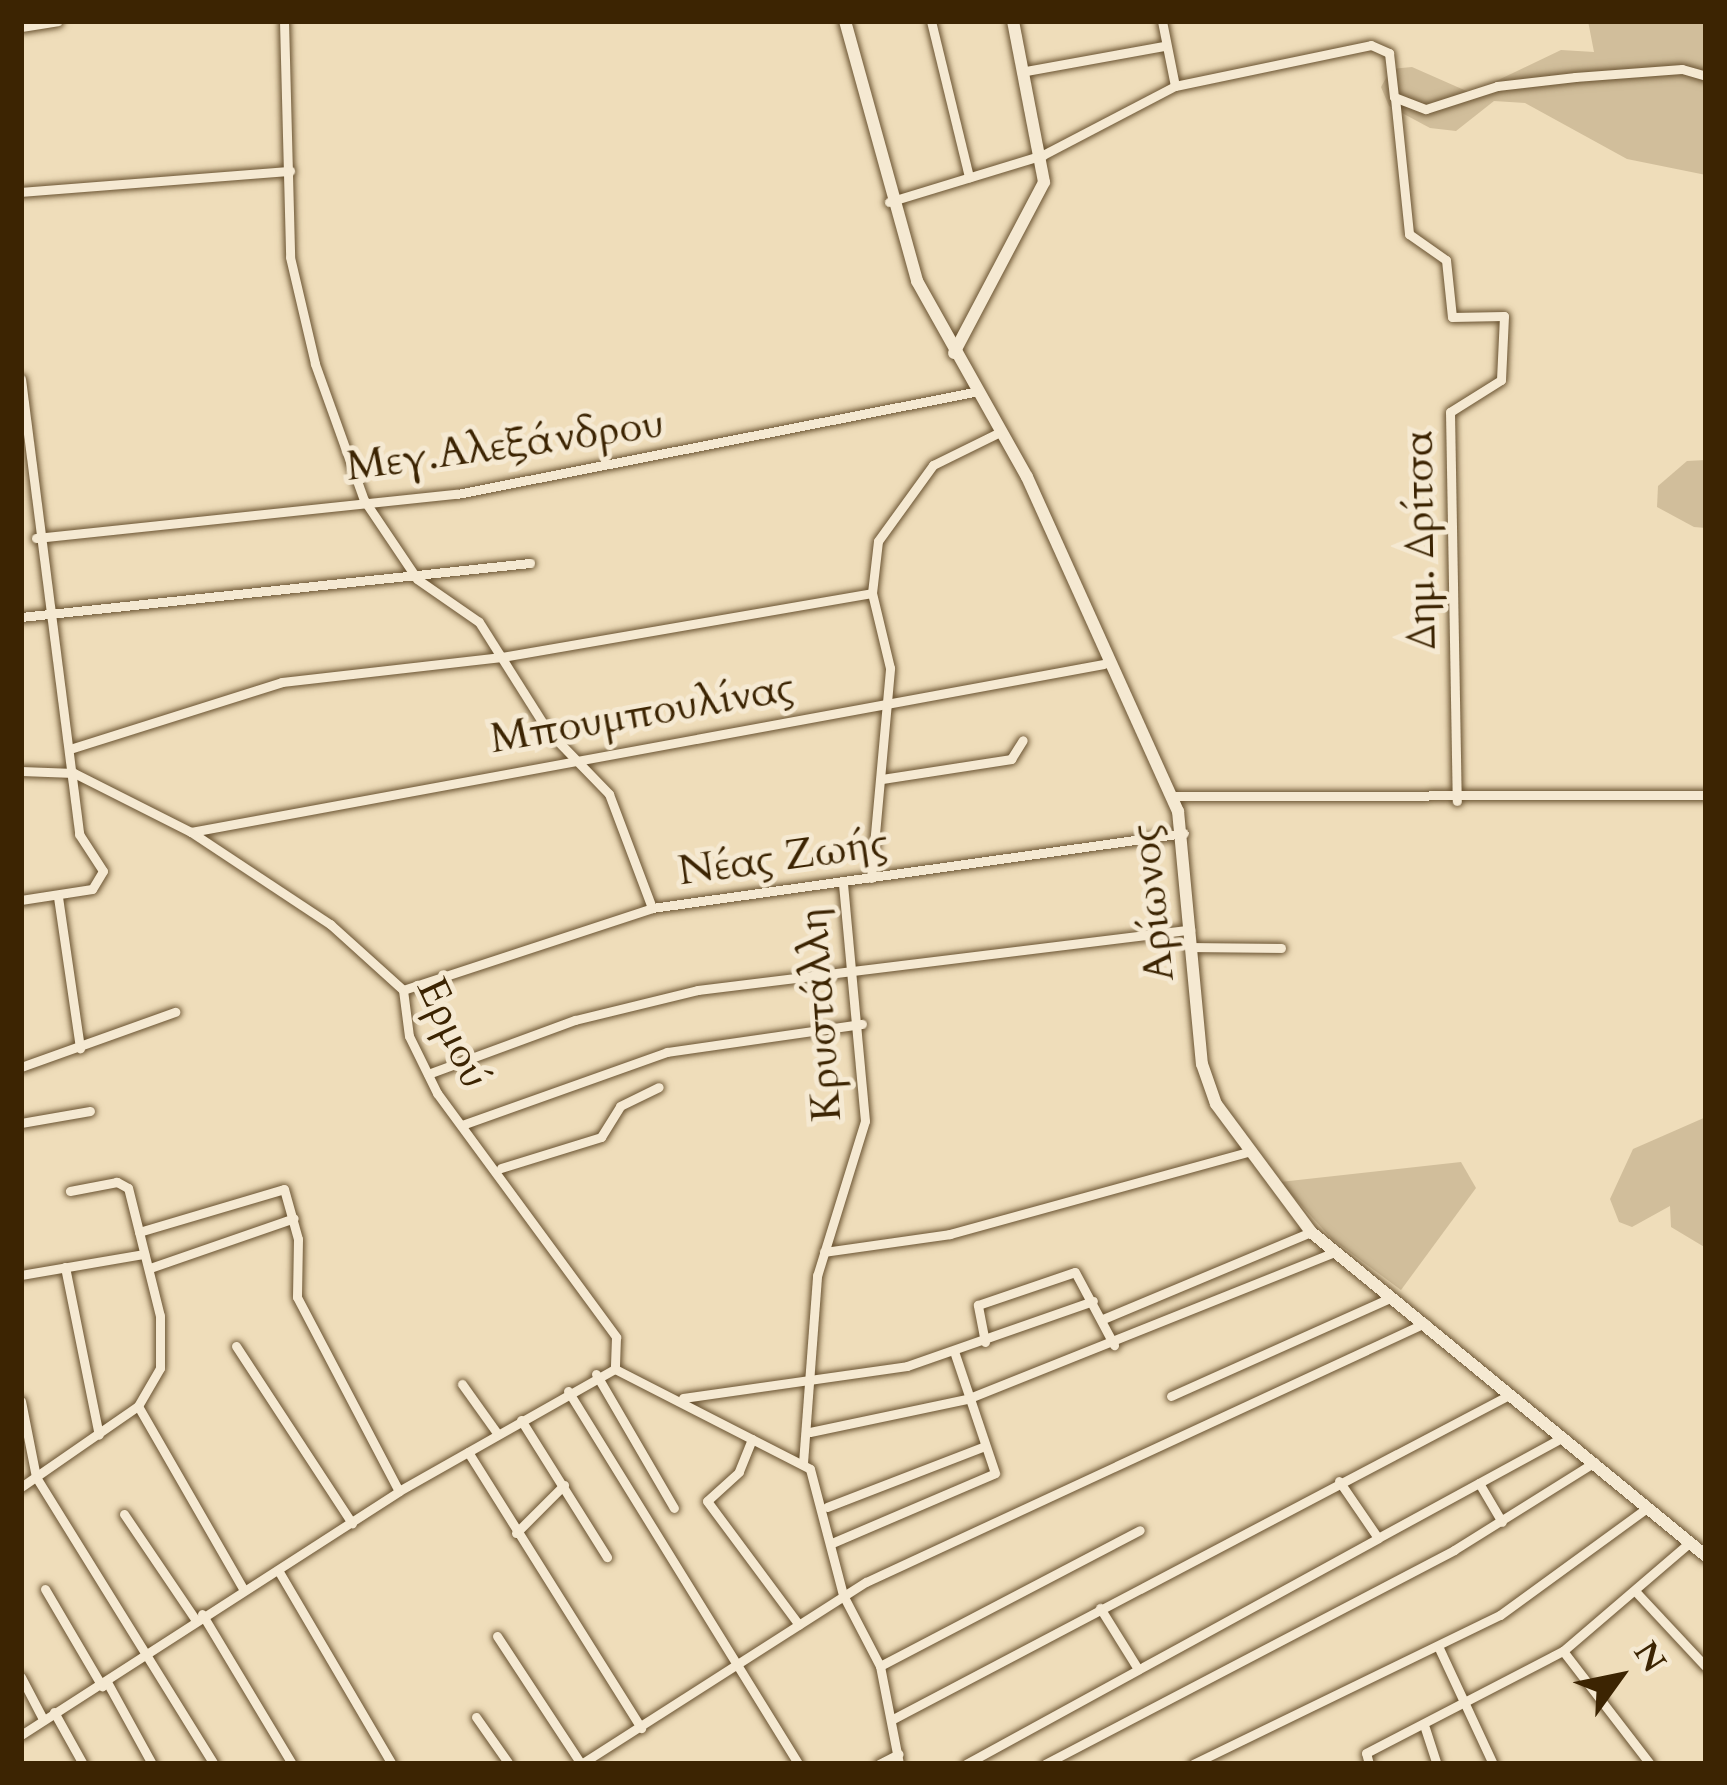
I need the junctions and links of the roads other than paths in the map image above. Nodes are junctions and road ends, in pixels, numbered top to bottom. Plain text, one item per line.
1 (58, 21) edge
2 (284, 21) edge
3 (844, 21) edge
4 (931, 21) edge
5 (1012, 21) edge
6 (1162, 21) edge
7 (21, 28) edge
8 (1164, 46) junction
9 (1026, 71) junction
10 (1706, 76) edge
11 (1175, 86) junction
12 (1394, 97) junction
13 (1043, 155) junction
14 (290, 171) junction
15 (970, 177) junction
16 (21, 192) edge
17 (890, 202) junction
18 (955, 353) junction
19 (21, 380) edge
20 (979, 392) junction
21 (1002, 431) junction
22 (364, 500) junction
23 (36, 538) junction
24 (530, 563) dead end
25 (417, 579) junction
26 (872, 593) junction
27 (47, 613) junction
28 (21, 617) edge
29 (502, 657) junction
30 (1104, 664) junction
31 (884, 706) junction
32 (1023, 740) dead end
33 (73, 748) junction
34 (583, 763) junction
35 (21, 771) edge
36 (74, 772) junction
37 (882, 779) junction
38 (1706, 795) edge
39 (1173, 796) junction
40 (1457, 801) junction
41 (191, 832) junction
42 (1184, 833) junction
43 (871, 878) junction
44 (843, 882) junction
45 (58, 897) junction
46 (21, 900) edge
47 (652, 908) junction
48 (1190, 930) junction
49 (1191, 947) junction
50 (1281, 948) dead end
51 (857, 965) junction
52 (403, 990) junction
53 (175, 1012) dead end
54 (862, 1024) junction
55 (80, 1048) junction
56 (21, 1066) edge
57 (428, 1074) junction
58 (659, 1087) dead end
59 (90, 1111) dead end
60 (21, 1123) edge
61 (462, 1125) junction
62 (1247, 1152) junction
63 (501, 1168) junction
64 (70, 1191) dead end
65 (294, 1218) junction
66 (139, 1232) junction
67 (1311, 1232) junction
68 (824, 1252) junction
69 (1334, 1252) junction
70 (144, 1254) junction
71 (65, 1267) junction
72 (150, 1268) junction
73 (21, 1275) edge
74 (1392, 1298) junction
75 (1093, 1301) junction
76 (1103, 1319) junction
77 (1425, 1323) junction
78 (985, 1342) junction
79 (236, 1346) dead end
80 (1114, 1346) junction
81 (954, 1352) junction
82 (615, 1369) junction
83 (596, 1374) junction
84 (810, 1376) junction
85 (462, 1384) dead end
86 (568, 1391) junction
87 (1511, 1394) junction
88 (1171, 1396) dead end
89 (683, 1398) junction
90 (967, 1399) junction
91 (21, 1401) edge
92 (138, 1406) junction
93 (520, 1420) junction
94 (810, 1432) junction
95 (497, 1433) junction
96 (99, 1435) junction
97 (1563, 1437) junction
98 (752, 1439) junction
99 (986, 1446) junction
100 (467, 1452) junction
101 (1595, 1462) junction
102 (803, 1463) junction
103 (36, 1478) junction
104 (1340, 1481) junction
105 (1479, 1483) junction
106 (564, 1485) junction
107 (21, 1487) edge
108 (399, 1491) junction
109 (826, 1507) junction
110 (674, 1508) dead end
111 (1647, 1508) junction
112 (124, 1514) dead end
113 (1502, 1522) junction
114 (352, 1523) junction
115 (1140, 1530) dead end
116 (516, 1533) junction
117 (1378, 1538) junction
118 (832, 1543) junction
119 (1689, 1544) junction
120 (1706, 1556) edge
121 (608, 1557) dead end
122 (278, 1570) junction
123 (45, 1589) dead end
124 (244, 1590) junction
125 (1637, 1593) junction
126 (843, 1595) junction
127 (1100, 1608) junction
128 (199, 1616) junction
129 (799, 1624) junction
130 (497, 1636) dead end
131 (1438, 1646) junction
132 (1563, 1651) junction
133 (154, 1654) junction
134 (880, 1666) junction
135 (1706, 1666) edge
136 (1138, 1669) junction
137 (733, 1670) junction
138 (21, 1677) edge
139 (104, 1684) junction
140 (1469, 1706) junction
141 (54, 1712) junction
142 (476, 1717) dead end
143 (43, 1719) junction
144 (893, 1719) junction
145 (641, 1728) junction
146 (1425, 1728) junction
147 (21, 1735) edge
148 (600, 1752) junction
149 (899, 1759) edge
150 (1367, 1759) edge
151 (83, 1764) edge
152 (152, 1764) edge
153 (214, 1764) edge
154 (292, 1764) edge
155 (392, 1764) edge
156 (509, 1764) edge
157 (581, 1764) edge
158 (608, 1764) edge
159 (798, 1764) edge
160 (879, 1764) edge
161 (966, 1764) edge
162 (1045, 1764) edge
163 (1193, 1764) edge
164 (1437, 1764) edge
165 (1493, 1764) edge
166 (1650, 1764) edge

1 - 7 street
2 - 14 street
3 - 17 street, Αρίωνος
4 - 15 street
5 - 9 street
6 - 8 street
8 - 9 street
8 - 11 street
9 - 13 street
10 - 12 street
11 - 12 street
11 - 13 street
12 - 40 street, Δημ. Δρίτσα
13 - 15 street
13 - 18 street
14 - 16 street
14 - 22 street
15 - 17 street
17 - 18 street, Αρίωνος
18 - 20 street, Αρίωνος
19 - 23 street
20 - 21 street, Αρίωνος
20 - 22 street, Μεγ.Αλεξάνδρου
21 - 26 street, Κρυστάλλη
21 - 30 street, Αρίωνος
22 - 23 street, Μεγ.Αλεξάνδρου
22 - 25 street
23 - 27 street
24 - 25 street
25 - 27 street
25 - 29 street
26 - 29 street
26 - 31 street, Κρυστάλλη
27 - 28 street
27 - 33 street
29 - 33 street
29 - 34 street
30 - 31 street, Μπουμπουλίνας
30 - 39 street, Αρίωνος
31 - 34 street, Μπουμπουλίνας
31 - 37 street, Κρυστάλλη
32 - 37 street
33 - 36 street
34 - 41 street, Μπουμπουλίνας
34 - 47 street
35 - 36 street
36 - 41 street, Ερμού
36 - 45 street
37 - 43 street, Κρυστάλλη
38 - 40 street
39 - 40 street
39 - 42 street, Αρίωνος
41 - 52 street, Ερμού
42 - 43 street, Νέας Ζωής
42 - 48 street, Αρίωνος
43 - 44 street, Νέας Ζωής
44 - 47 street, Νέας Ζωής
44 - 51 street, Κρυστάλλη
45 - 46 street
45 - 55 street
47 - 52 street, Νέας Ζωής
48 - 49 street, Αρίωνος
48 - 51 street
49 - 50 street
49 - 62 street, Αρίωνος
51 - 54 street, Κρυστάλλη
51 - 57 street
52 - 57 street, Ερμού
53 - 55 street
54 - 61 street
54 - 68 street, Κρυστάλλη
55 - 56 street
57 - 61 street, Ερμού
58 - 63 street
59 - 60 street
61 - 63 street, Ερμού
62 - 67 street, Αρίωνος
62 - 68 street
63 - 82 street, Ερμού
64 - 66 street
65 - 66 street
65 - 72 street
65 - 108 street
66 - 70 street
67 - 69 street, Αρίωνος
67 - 76 street
68 - 84 street, Κρυστάλλη
69 - 74 street, Αρίωνος
69 - 80 street
70 - 71 street
70 - 72 street
71 - 73 street
71 - 96 street
72 - 92 street
74 - 77 street, Αρίωνος
74 - 88 street
75 - 76 street
75 - 78 street
75 - 78 street
76 - 80 street
77 - 87 street, Αρίωνος
77 - 126 street
78 - 81 street
79 - 114 street
80 - 90 street
81 - 84 street
81 - 90 street
82 - 83 street
82 - 89 street
83 - 86 street
83 - 110 street
84 - 89 street
84 - 94 street, Κρυστάλλη
85 - 95 street
86 - 93 street
86 - 137 street
87 - 97 street, Αρίωνος
87 - 104 street
89 - 98 street
90 - 94 street
90 - 99 street
91 - 103 street
92 - 96 street
92 - 124 street
93 - 95 street
93 - 106 street
94 - 102 street, Κρυστάλλη
95 - 100 street
96 - 103 street
97 - 101 street, Αρίωνος
97 - 105 street
98 - 102 street
98 - 129 street
99 - 109 street
99 - 118 street
100 - 108 street
100 - 116 street
101 - 111 street, Αρίωνος
101 - 113 street
102 - 109 street
103 - 107 street
103 - 133 street
104 - 117 street
104 - 127 street
105 - 113 street
105 - 117 street
106 - 116 street
106 - 121 street
108 - 114 street
109 - 118 street
111 - 119 street, Αρίωνος
111 - 131 street
112 - 128 street
113 - 162 street
114 - 122 street
115 - 134 street
116 - 145 street
117 - 136 street
118 - 126 street
119 - 120 street, Αρίωνος
119 - 125 street
122 - 124 street
122 - 155 street
123 - 139 street
124 - 128 street
125 - 132 street
125 - 135 street
126 - 129 street
126 - 134 street
127 - 136 street
127 - 144 street
128 - 133 street
128 - 154 street
129 - 137 street
130 - 157 street
131 - 140 street
131 - 163 street
132 - 140 street
132 - 166 street
133 - 139 street
133 - 153 street
134 - 144 street
136 - 161 street
137 - 145 street
137 - 159 street
138 - 143 street
139 - 141 street
139 - 152 street
140 - 146 street
140 - 165 street
141 - 143 street
141 - 151 street
142 - 156 street
143 - 147 street
144 - 149 street
145 - 148 street
146 - 150 street
146 - 164 street
148 - 157 street
148 - 158 street
149 - 160 street

